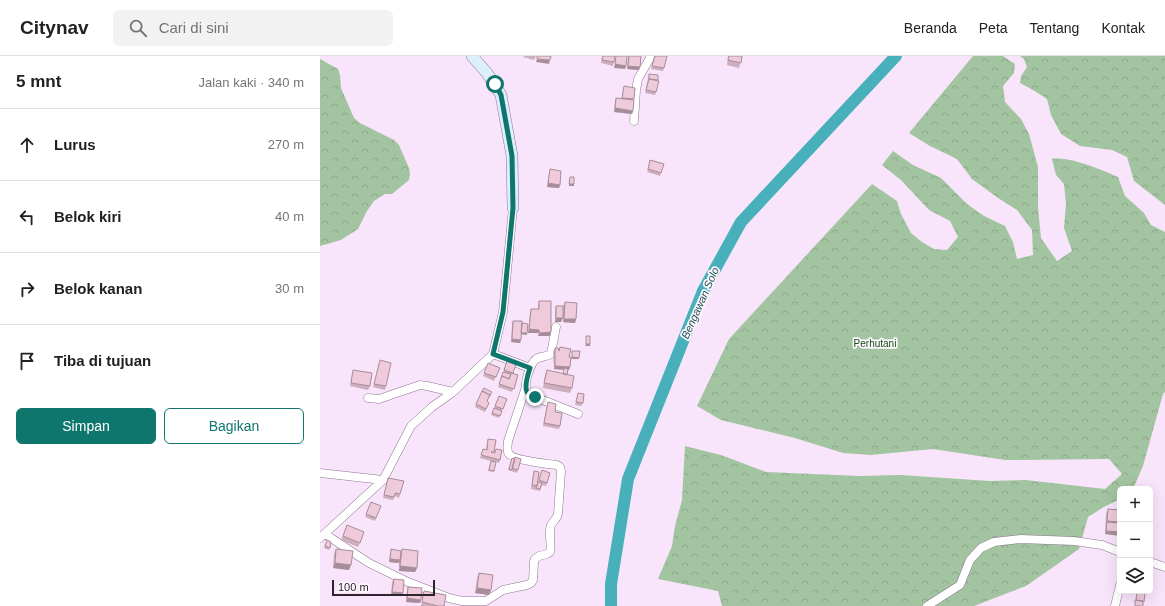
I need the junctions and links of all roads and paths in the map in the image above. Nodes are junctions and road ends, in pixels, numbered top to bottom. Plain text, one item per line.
1 (472, 56) edge
2 (651, 56) edge
3 (634, 121) dead end
4 (513, 208) joint
5 (556, 327) dead end
6 (493, 354) junction
7 (530, 368) junction
8 (526, 387) junction
9 (453, 392) junction
10 (368, 398) dead end
11 (578, 414) dead end
12 (320, 473) edge
13 (383, 480) junction
14 (323, 536) edge
15 (1117, 551) edge
16 (1153, 563) edge
17 (1165, 567) edge
18 (1118, 594) edge
19 (927, 606) edge
20 (1115, 606) edge

1 - 4 main road
2 - 3 street
4 - 6 street
5 - 7 street
6 - 7 street
6 - 9 street
7 - 8 street
8 - 11 street
8 - 14 street
9 - 10 street
9 - 13 street
12 - 13 street
13 - 14 street
15 - 19 street
16 - 17 street
18 - 20 street

